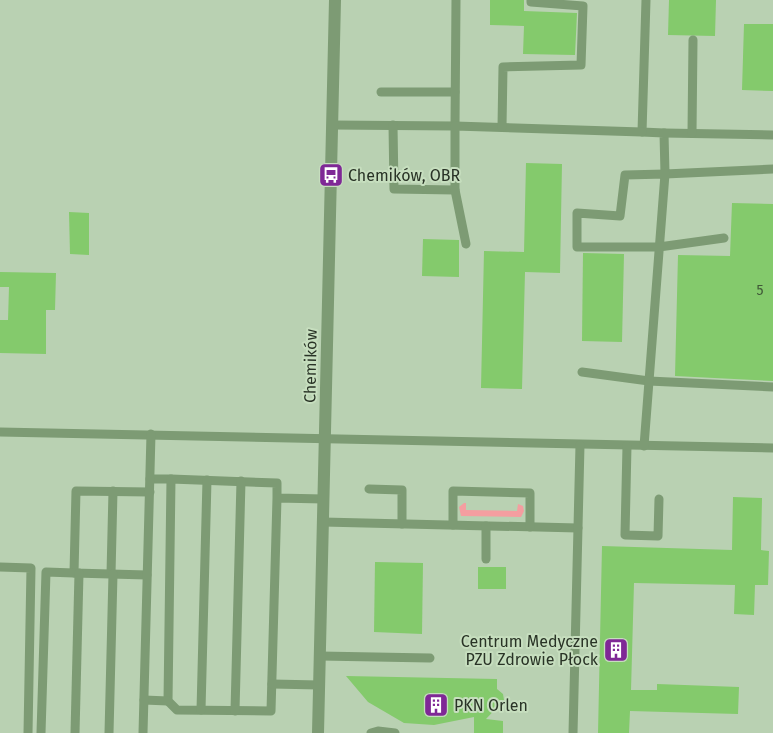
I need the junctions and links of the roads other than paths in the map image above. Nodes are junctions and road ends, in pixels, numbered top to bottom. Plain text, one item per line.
1 (335, 0) edge
2 (456, 0) edge
3 (531, 0) edge
4 (646, 0) edge
5 (693, 40) dead end
6 (381, 92) dead end
7 (455, 92) junction
8 (332, 125) junction
9 (393, 125) junction
10 (454, 126) junction
11 (502, 127) junction
12 (642, 132) junction
13 (664, 133) junction
14 (692, 134) junction
15 (773, 135) edge
16 (773, 169) edge
17 (665, 174) junction
18 (454, 190) junction
19 (724, 238) dead end
20 (466, 244) dead end
21 (659, 247) junction
22 (582, 372) dead end
23 (649, 382) junction
24 (773, 387) edge
25 (0, 432) edge
26 (151, 434) junction
27 (325, 438) junction
28 (580, 445) junction
29 (627, 446) junction
30 (644, 446) junction
31 (773, 448) edge
32 (150, 479) junction
33 (171, 479) junction
34 (207, 480) junction
35 (241, 481) junction
36 (369, 489) dead end
37 (113, 491) junction
38 (150, 492) junction
39 (277, 498) junction
40 (324, 499) junction
41 (659, 499) dead end
42 (323, 522) junction
43 (402, 524) junction
44 (453, 525) junction
45 (486, 526) junction
46 (530, 527) junction
47 (578, 528) junction
48 (486, 559) dead end
49 (0, 567) edge
50 (77, 573) junction
51 (112, 574) junction
52 (147, 575) junction
53 (320, 656) junction
54 (430, 658) dead end
55 (272, 684) junction
56 (319, 685) junction
57 (144, 700) junction
58 (168, 701) junction
59 (201, 710) junction
60 (235, 710) junction
61 (28, 733) edge
62 (41, 733) edge
63 (76, 733) edge
64 (109, 733) edge
65 (143, 733) edge
66 (318, 733) edge
67 (371, 733) edge
68 (395, 733) edge
69 (573, 733) edge

1 - 8 street, Chemików
2 - 7 lane
3 - 11 lane
4 - 12 lane
5 - 14 lane
6 - 7 lane
7 - 10 lane
8 - 9 lane
8 - 27 street, Chemików
9 - 10 lane
9 - 18 lane
10 - 11 lane
10 - 18 lane
11 - 12 lane
12 - 13 lane
13 - 14 lane
13 - 17 lane
14 - 15 lane
16 - 17 lane
17 - 21 lane
17 - 21 lane
18 - 20 lane
19 - 21 lane
21 - 23 lane
22 - 23 lane
23 - 24 lane
23 - 30 lane
25 - 26 lane
26 - 27 lane
26 - 32 lane
27 - 28 lane
27 - 40 street, Chemików
28 - 29 lane
28 - 47 lane
29 - 30 lane
29 - 41 lane
30 - 31 lane
32 - 33 lane
32 - 38 lane
33 - 34 lane
33 - 58 lane
34 - 35 lane
34 - 59 lane
35 - 39 lane
35 - 60 lane
36 - 43 lane
37 - 38 lane
37 - 50 lane
37 - 51 lane
38 - 52 lane
39 - 40 lane
39 - 55 lane
40 - 42 street, Chemików
42 - 43 lane
42 - 53 street, Chemików
43 - 44 lane
44 - 45 lane
44 - 46 lane
45 - 46 lane
45 - 48 lane
46 - 47 lane
47 - 69 lane
49 - 61 lane
50 - 51 lane
50 - 62 lane
50 - 63 lane
51 - 52 lane
51 - 64 lane
52 - 57 lane
53 - 54 lane
53 - 56 street, Chemików
55 - 56 lane
55 - 60 lane
56 - 66 street, Chemików
57 - 58 lane
57 - 65 lane
58 - 59 lane
59 - 60 lane
67 - 68 lane

